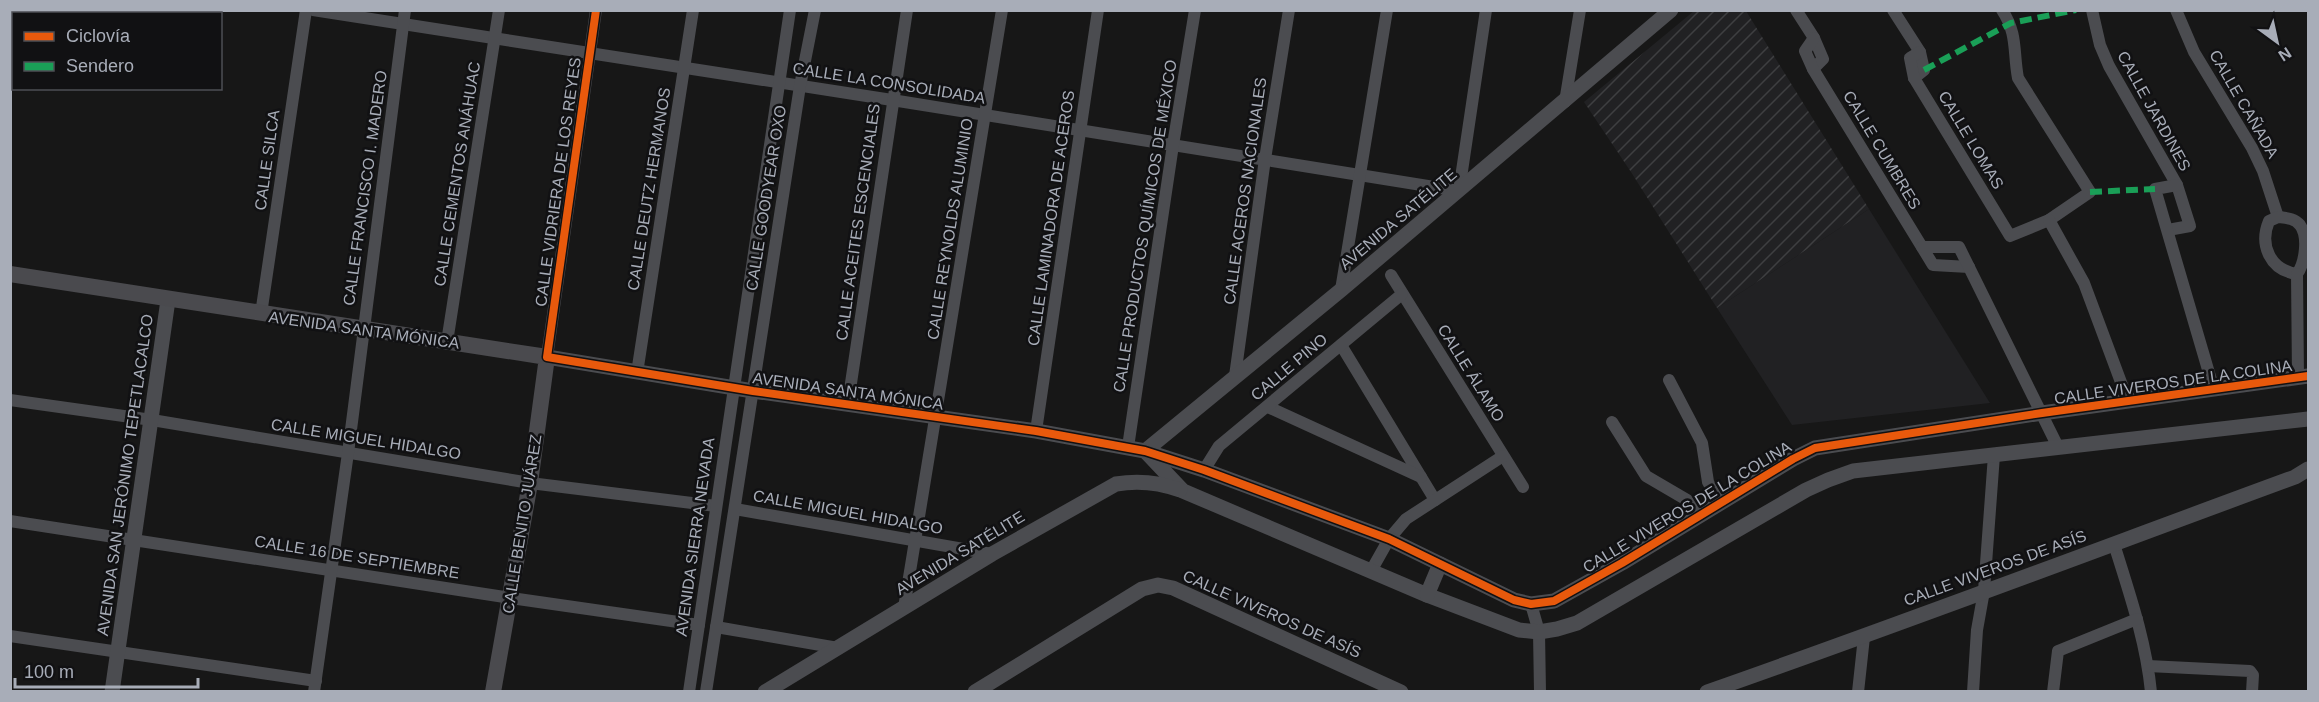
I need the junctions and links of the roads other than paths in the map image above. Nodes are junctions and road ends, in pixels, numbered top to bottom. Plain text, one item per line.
1 (306, 10) edge
2 (313, 10) edge
3 (405, 10) edge
4 (499, 10) edge
5 (596, 10) edge
6 (693, 10) edge
7 (790, 10) edge
8 (815, 10) edge
9 (907, 10) edge
10 (1002, 10) edge
11 (1098, 10) edge
12 (1195, 10) edge
13 (1289, 10) edge
14 (1387, 10) edge
15 (1485, 10) edge
16 (1580, 10) edge
17 (1671, 10) edge
18 (1796, 10) edge
19 (1893, 10) edge
20 (2002, 10) edge
21 (2092, 10) edge
22 (2176, 10) edge
23 (403, 24) junction
24 (1814, 38) junction
25 (495, 39) junction
26 (590, 53) junction
27 (684, 68) junction
28 (1814, 69) junction
29 (778, 82) junction
30 (800, 86) junction
31 (892, 100) junction
32 (1565, 102) junction
33 (986, 115) junction
34 (1080, 130) junction
35 (1173, 145) junction
36 (1265, 159) junction
37 (1360, 175) junction
38 (2177, 185) junction
39 (1459, 191) junction
40 (2274, 219) junction
41 (2049, 220) junction
42 (2168, 230) junction
43 (1922, 247) junction
44 (1969, 267) junction
45 (10, 274) edge
46 (2297, 274) junction
47 (1391, 275) dead end
48 (1341, 290) junction
49 (1402, 294) junction
50 (168, 300) junction
51 (261, 314) junction
52 (362, 329) junction
53 (447, 342) junction
54 (1341, 345) junction
55 (547, 357) junction
56 (637, 373) junction
57 (1236, 376) junction
58 (2303, 377) edge
59 (1669, 380) dead end
60 (733, 388) junction
61 (2214, 390) junction
62 (753, 391) junction
63 (10, 400) edge
64 (2128, 401) junction
65 (848, 403) junction
66 (1268, 407) junction
67 (2042, 413) junction
68 (936, 418) junction
69 (2308, 419) edge
70 (152, 420) junction
71 (1612, 422) dead end
72 (1036, 431) junction
73 (1128, 447) junction
74 (2058, 447) junction
75 (1145, 451) junction
76 (348, 453) junction
77 (1994, 455) junction
78 (1503, 456) junction
79 (1204, 470) junction
80 (2304, 476) edge
81 (1422, 477) junction
82 (530, 483) junction
83 (1523, 487) dead end
84 (1183, 491) junction
85 (1435, 500) junction
86 (1720, 504) junction
87 (716, 506) junction
88 (735, 509) junction
89 (1700, 516) junction
90 (10, 520) edge
91 (134, 539) junction
92 (1389, 539) junction
93 (915, 540) junction
94 (2114, 544) junction
95 (992, 554) junction
96 (1622, 563) junction
97 (1440, 564) junction
98 (331, 570) junction
99 (1371, 571) junction
100 (1638, 586) junction
101 (1984, 591) junction
102 (1427, 595) junction
103 (511, 598) junction
104 (1531, 604) junction
105 (904, 608) junction
106 (2137, 619) junction
107 (699, 625) junction
108 (716, 627) junction
109 (1539, 632) junction
110 (10, 636) edge
111 (1864, 637) junction
112 (838, 648) junction
113 (118, 652) junction
114 (2148, 666) junction
115 (315, 686) edge
116 (787, 686) edge
117 (112, 692) edge
118 (493, 692) edge
119 (689, 692) edge
120 (706, 692) edge
121 (765, 692) edge
122 (975, 692) edge
123 (1401, 692) edge
124 (1540, 692) edge
125 (1707, 692) edge
126 (1858, 692) edge
127 (1973, 692) edge
128 (2053, 692) edge
129 (2151, 692) edge
130 (2252, 692) edge

1 - 51 street, CALLE SILCA
2 - 23 street, CALLE LA CONSOLIDADA
3 - 23 street, CALLE FRANCISCO I. MADERO
4 - 25 street, CALLE CEMENTOS ANÁHUAC
5 - 26 street, CALLE VIDRIERA DE LOS REYES
6 - 27 street, CALLE DEUTZ HERMANOS
7 - 29 street, CALLE GOODYEAR OXO
8 - 30 street, CALLE GOODYEAR OXO
9 - 31 street, CALLE ACEITES ESCENCIALES
10 - 33 street, CALLE REYNOLDS ALUMINIO
11 - 34 street, CALLE LAMINADORA DE ACEROS
12 - 35 street, CALLE PRODUCTOS QUÍMICOS DE MÉXICO
13 - 36 street, CALLE ACEROS NACIONALES
14 - 37 street
15 - 39 street
16 - 32 street
17 - 32 street, AVENIDA SATÉLITE
18 - 24 street
19 - 41 street, CALLE LOMAS
20 - 41 street
21 - 38 street, CALLE JARDINES
22 - 40 street, CALLE CAÑADA
23 - 25 street, CALLE LA CONSOLIDADA
23 - 52 street, CALLE FRANCISCO I. MADERO
24 - 28 street, CALLE CUMBRES
24 - 28 street
25 - 26 street, CALLE LA CONSOLIDADA
25 - 53 street, CALLE CEMENTOS ANÁHUAC
26 - 27 street, CALLE LA CONSOLIDADA
26 - 55 street, CALLE VIDRIERA DE LOS REYES
27 - 29 street, CALLE LA CONSOLIDADA
27 - 56 street, CALLE DEUTZ HERMANOS
28 - 43 street, CALLE CUMBRES
29 - 30 street, CALLE LA CONSOLIDADA
29 - 60 street, CALLE GOODYEAR OXO
30 - 31 street, CALLE LA CONSOLIDADA
30 - 62 street, CALLE GOODYEAR OXO
31 - 33 street, CALLE LA CONSOLIDADA
31 - 65 street, CALLE ACEITES ESCENCIALES
32 - 39 street, AVENIDA SATÉLITE
33 - 34 street, CALLE LA CONSOLIDADA
33 - 68 street, CALLE REYNOLDS ALUMINIO
34 - 35 street, CALLE LA CONSOLIDADA
34 - 72 street, CALLE LAMINADORA DE ACEROS
35 - 36 street, CALLE LA CONSOLIDADA
35 - 73 street, CALLE PRODUCTOS QUÍMICOS DE MÉXICO
36 - 37 street, CALLE LA CONSOLIDADA
36 - 57 street, CALLE ACEROS NACIONALES
37 - 39 street, CALLE LA CONSOLIDADA
37 - 48 street
38 - 42 street
38 - 42 street, CALLE JARDINES
39 - 48 street, AVENIDA SATÉLITE
40 - 46 street, CALLE CAÑADA
40 - 46 street
41 - 64 street
42 - 61 street
43 - 44 street, CALLE CUMBRES
43 - 44 street
44 - 67 street
45 - 50 main road, AVENIDA SANTA MÓNICA
46 - 58 street
47 - 49 street, CALLE ÁLAMO
48 - 57 street, AVENIDA SATÉLITE
49 - 54 street, CALLE PINO
49 - 78 street, CALLE ÁLAMO
50 - 51 main road, AVENIDA SANTA MÓNICA
50 - 70 street, AVENIDA SAN JERÓNIMO TEPETLACALCO
51 - 52 main road, AVENIDA SANTA MÓNICA
52 - 53 main road, AVENIDA SANTA MÓNICA
52 - 76 street, CALLE FRANCISCO I. MADERO
53 - 55 main road, AVENIDA SANTA MÓNICA
54 - 66 street, CALLE PINO
54 - 81 street
55 - 56 street, AVENIDA SANTA MÓNICA
55 - 82 main road, CALLE BENITO JUÁREZ
56 - 60 street, AVENIDA SANTA MÓNICA
57 - 75 street, AVENIDA SATÉLITE
58 - 61 street, CALLE VIVEROS DE LA COLINA
59 - 86 street
60 - 62 street, AVENIDA SANTA MÓNICA
60 - 87 street, AVENIDA SIERRA NEVADA
61 - 64 street, CALLE VIVEROS DE LA COLINA
62 - 65 street, AVENIDA SANTA MÓNICA
62 - 88 street, AVENIDA SIERRA NEVADA
63 - 70 street, CALLE MIGUEL HIDALGO
64 - 67 street, CALLE VIVEROS DE LA COLINA
65 - 68 street, AVENIDA SANTA MÓNICA
66 - 79 street, CALLE PINO
66 - 81 street
67 - 74 street
67 - 86 street, CALLE VIVEROS DE LA COLINA
68 - 72 street, AVENIDA SANTA MÓNICA
68 - 93 street, CALLE REYNOLDS ALUMINIO
69 - 74 street
70 - 76 street, CALLE MIGUEL HIDALGO
70 - 91 street, AVENIDA SAN JERÓNIMO TEPETLACALCO
71 - 89 street
72 - 73 street, AVENIDA SANTA MÓNICA
73 - 75 street, AVENIDA SANTA MÓNICA
74 - 77 street
75 - 79 street
75 - 84 street
76 - 82 street, CALLE MIGUEL HIDALGO
76 - 98 street, CALLE FRANCISCO I. MADERO
77 - 100 street
77 - 101 street
78 - 83 street, CALLE ÁLAMO
78 - 85 street
79 - 84 street
79 - 92 street
80 - 94 street, CALLE VIVEROS DE ASÍS
81 - 85 street
82 - 87 street, CALLE MIGUEL HIDALGO
82 - 103 main road, CALLE BENITO JUÁREZ
84 - 95 street, AVENIDA SATÉLITE
84 - 99 street
85 - 92 street
86 - 89 street, CALLE VIVEROS DE LA COLINA
87 - 107 street, AVENIDA SIERRA NEVADA
88 - 93 street, CALLE MIGUEL HIDALGO
88 - 108 street, AVENIDA SIERRA NEVADA
89 - 96 street, CALLE VIVEROS DE LA COLINA
90 - 91 street, CALLE 16 DE SEPTIEMBRE
91 - 98 street, CALLE 16 DE SEPTIEMBRE
91 - 113 street, AVENIDA SAN JERÓNIMO TEPETLACALCO
92 - 97 street
92 - 99 street
93 - 95 street, CALLE MIGUEL HIDALGO
93 - 105 street, CALLE REYNOLDS ALUMINIO
94 - 101 street, CALLE VIVEROS DE ASÍS
94 - 106 street
95 - 105 street, AVENIDA SATÉLITE
96 - 100 street
96 - 104 street, CALLE VIVEROS DE LA COLINA
97 - 102 street
97 - 104 street
98 - 103 street, CALLE 16 DE SEPTIEMBRE
98 - 115 street, CALLE FRANCISCO I. MADERO
99 - 102 street
100 - 109 street
101 - 111 street, CALLE VIVEROS DE ASÍS
101 - 127 street
102 - 109 street
103 - 107 street, CALLE 16 DE SEPTIEMBRE
103 - 118 main road, CALLE BENITO JUÁREZ
104 - 109 street
105 - 112 street, AVENIDA SATÉLITE
106 - 114 street
106 - 128 street
107 - 119 street, AVENIDA SIERRA NEVADA
108 - 112 street
108 - 120 street, AVENIDA SIERRA NEVADA
109 - 124 street
110 - 113 street
111 - 125 street, CALLE VIVEROS DE ASÍS
111 - 126 street
112 - 116 street, AVENIDA SATÉLITE
113 - 115 street
113 - 117 street, AVENIDA SAN JERÓNIMO TEPETLACALCO
114 - 129 street
114 - 130 street
116 - 121 street, AVENIDA SATÉLITE
122 - 123 street, CALLE VIVEROS DE ASÍS

